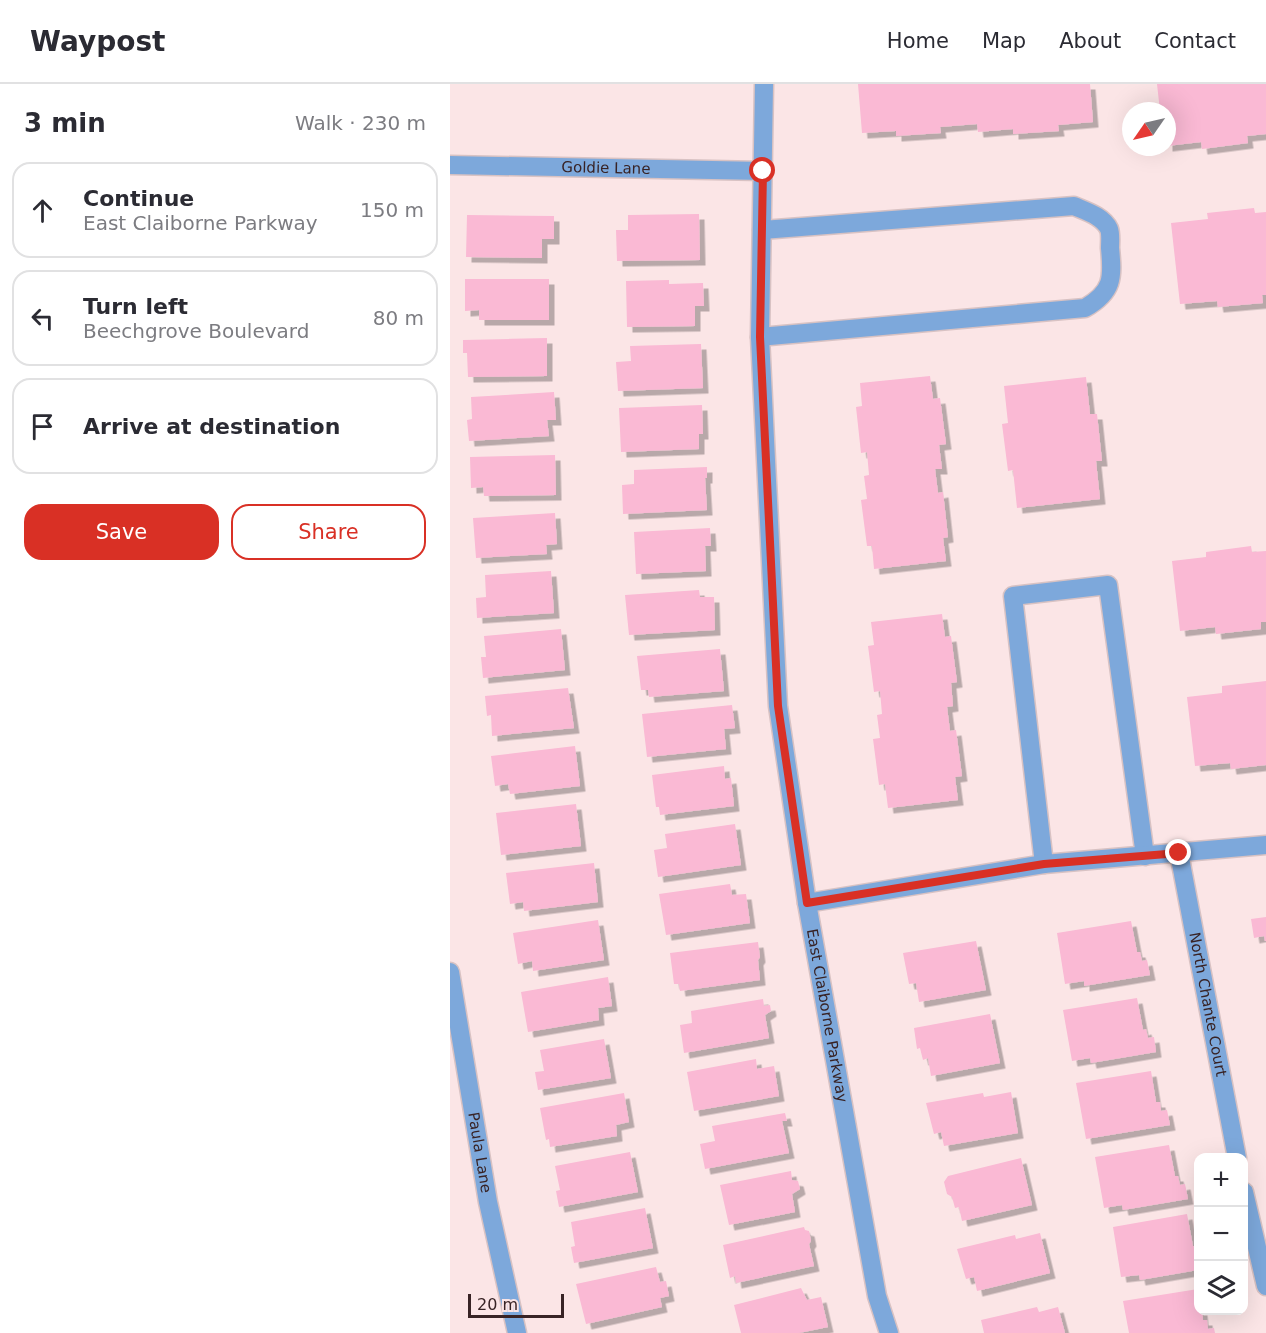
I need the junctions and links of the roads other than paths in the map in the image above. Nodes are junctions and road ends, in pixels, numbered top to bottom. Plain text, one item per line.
1 (764, 84) edge
2 (450, 165) edge
3 (763, 171) junction
4 (762, 230) junction
5 (760, 337) junction
6 (1266, 845) edge
7 (1179, 853) junction
8 (1145, 856) junction
9 (1044, 864) junction
10 (807, 903) junction
11 (450, 972) edge
12 (1236, 1153) edge
13 (1248, 1207) edge
14 (1266, 1286) edge
15 (517, 1333) edge
16 (889, 1333) edge

1 - 3 street, East Claiborne Parkway
2 - 3 street, Goldie Lane
3 - 4 street, East Claiborne Parkway
4 - 5 street, East Claiborne Parkway
4 - 5 street
5 - 10 street, East Claiborne Parkway
6 - 7 street
7 - 8 street
7 - 12 street, North Chante Court
8 - 9 street
8 - 9 street
9 - 10 street
10 - 16 street, East Claiborne Parkway
11 - 15 street, Paula Lane
13 - 14 street

